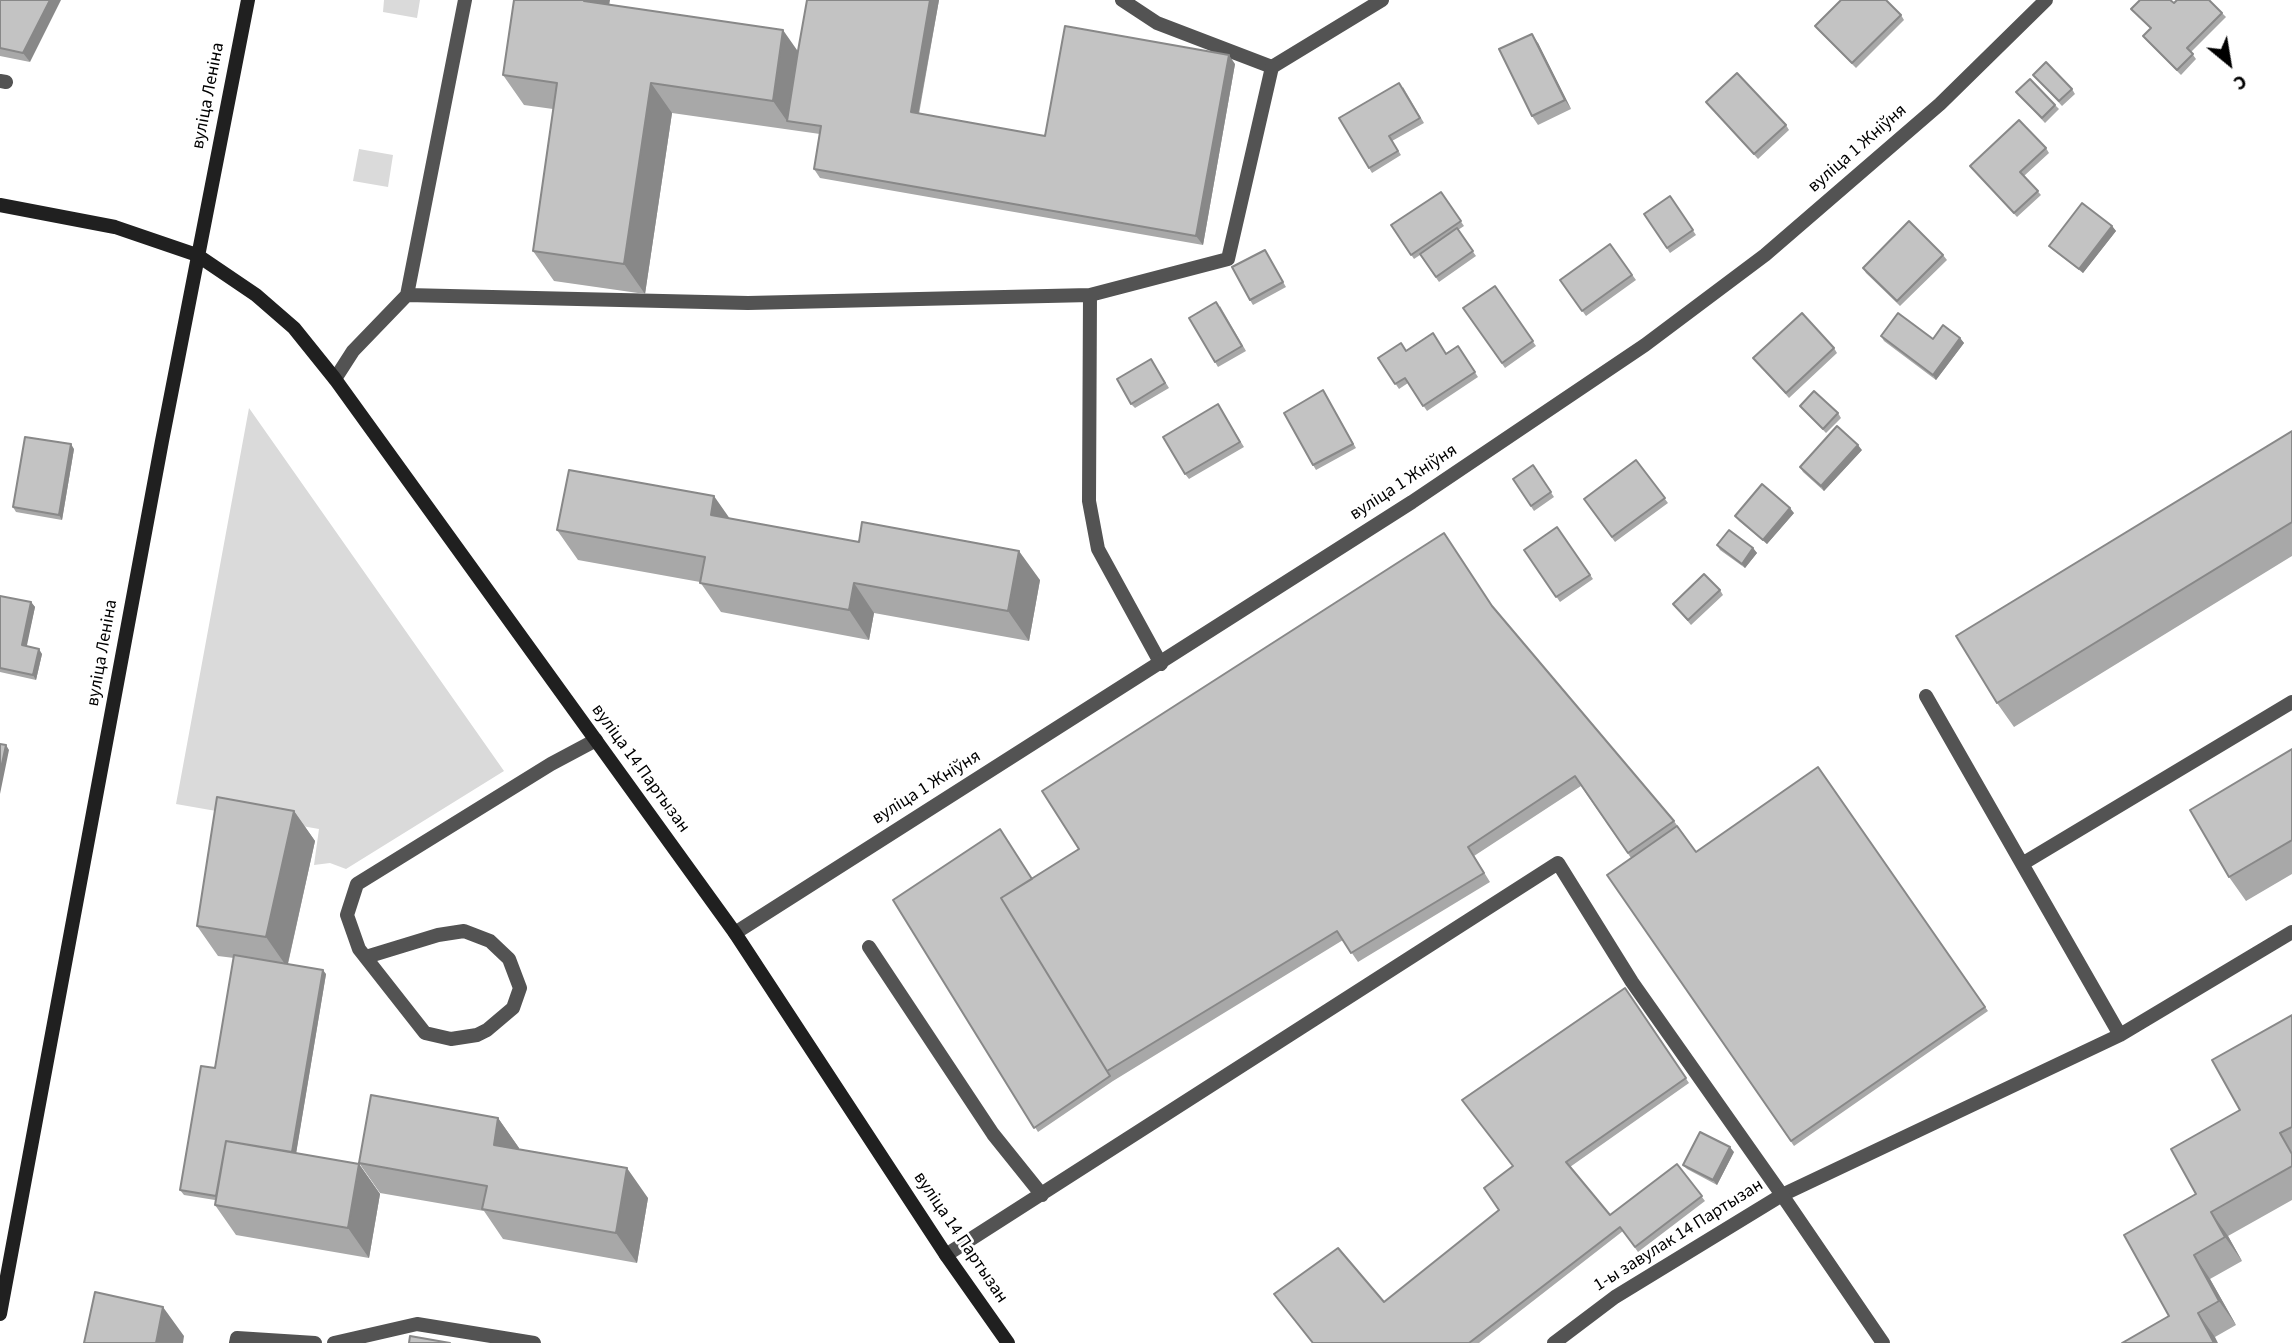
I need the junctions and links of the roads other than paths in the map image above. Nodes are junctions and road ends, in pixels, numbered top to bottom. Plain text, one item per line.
1 (248, 0) edge
2 (465, 0) edge
3 (1122, 0) edge
4 (1381, 0) edge
5 (2046, 0) edge
6 (1272, 67) junction
7 (0, 205) edge
8 (197, 255) junction
9 (407, 295) junction
10 (1090, 296) junction
11 (335, 379) junction
12 (1161, 664) junction
13 (1926, 696) dead end
14 (2292, 702) edge
15 (596, 740) junction
16 (2022, 864) junction
17 (2292, 932) edge
18 (735, 933) junction
19 (869, 947) dead end
20 (366, 957) junction
21 (2120, 1035) junction
22 (1042, 1195) junction
23 (1782, 1195) junction
24 (946, 1255) junction
25 (0, 1314) edge
26 (236, 1343) edge
27 (315, 1343) edge
28 (334, 1343) edge
29 (534, 1343) edge
30 (1008, 1343) edge
31 (1554, 1343) edge
32 (1883, 1343) edge

1 - 8 main road, вуліца Леніна
2 - 9 street
3 - 6 street
4 - 6 street
5 - 12 street, вуліца 1 Жніўня
6 - 10 street
7 - 8 main road, вуліца 14 Партызан
8 - 11 main road, вуліца 14 Партызан
8 - 25 main road, вуліца Леніна
9 - 10 street
9 - 11 street
10 - 12 street
11 - 15 main road, вуліца 14 Партызан
12 - 18 street, вуліца 1 Жніўня
13 - 16 street
14 - 16 street
15 - 18 main road, вуліца 14 Партызан
15 - 20 street
16 - 21 street
17 - 21 street
18 - 24 main road, вуліца 14 Партызан
19 - 22 street
20 - 20 street
21 - 23 street
22 - 23 street
22 - 24 street
23 - 31 street, 1-ы завулак 14 Партызан
23 - 32 street, 1-ы завулак 14 Партызан
24 - 30 main road, вуліца 14 Партызан
26 - 27 street
28 - 29 street

